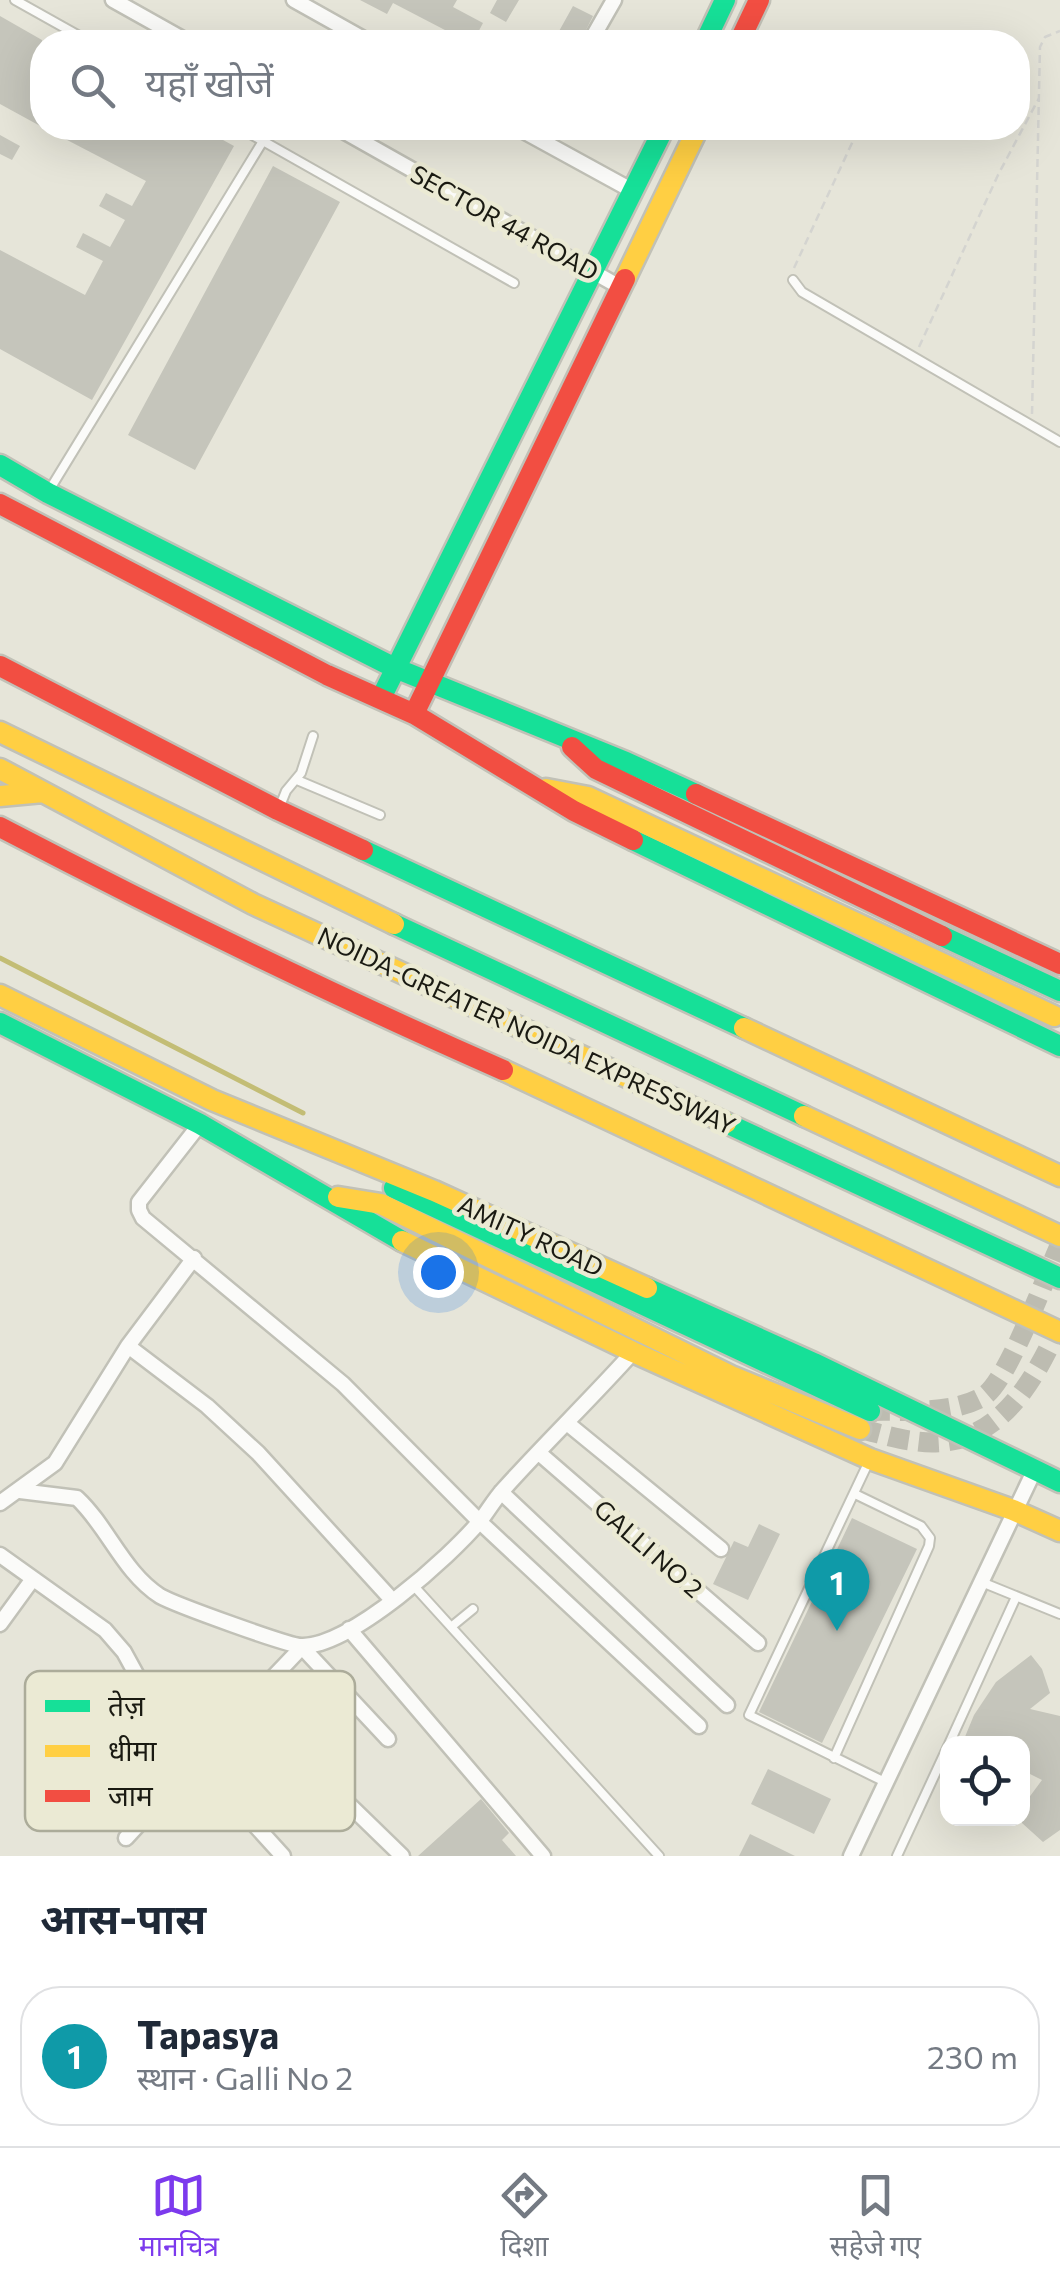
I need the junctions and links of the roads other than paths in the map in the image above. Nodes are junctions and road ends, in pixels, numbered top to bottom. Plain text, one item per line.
1 (15, 0) edge
2 (113, 0) edge
3 (294, 0) edge
4 (614, 0) edge
5 (725, 0) edge
6 (760, 0) edge
7 (69, 30) edge
8 (167, 30) edge
9 (348, 30) edge
10 (597, 30) edge
11 (710, 30) edge
12 (745, 30) edge
13 (359, 140) edge
14 (550, 140) edge
15 (658, 140) edge
16 (692, 140) edge
17 (263, 141) joint
18 (633, 191) junction
19 (591, 270) junction
20 (793, 280) road end
21 (514, 283) dead end
22 (620, 286) junction
23 (1060, 442) edge
24 (0, 465) edge
25 (48, 493) junction
26 (0, 504) edge
27 (0, 666) edge
28 (395, 668) junction
29 (426, 682) junction
30 (381, 698) junction
31 (414, 714) junction
32 (0, 732) edge
33 (313, 736) dead end
34 (560, 736) junction
35 (0, 769) edge
36 (297, 780) junction
37 (534, 786) junction
38 (43, 792) junction
39 (0, 796) edge
40 (278, 810) junction
41 (380, 815) dead end
42 (0, 827) edge
43 (1060, 964) edge
44 (1060, 991) edge
45 (0, 995) edge
46 (1054, 1016) dead end
47 (0, 1023) edge
48 (1060, 1046) edge
49 (200, 1124) junction
50 (356, 1160) junction
51 (1060, 1176) edge
52 (322, 1195) junction
53 (1060, 1236) edge
54 (194, 1258) junction
55 (1060, 1278) edge
56 (1060, 1332) edge
57 (128, 1346) junction
58 (633, 1352) junction
59 (567, 1423) junction
60 (540, 1453) junction
61 (870, 1460) junction
62 (1034, 1469) junction
63 (1060, 1482) edge
64 (20, 1491) junction
65 (501, 1492) junction
66 (855, 1494) junction
67 (0, 1504) edge
68 (1014, 1510) junction
69 (480, 1522) junction
70 (1060, 1531) edge
71 (721, 1549) dead end
72 (0, 1555) edge
73 (32, 1580) junction
74 (979, 1582) junction
75 (413, 1585) junction
76 (1016, 1597) junction
77 (392, 1602) junction
78 (474, 1609) dead end
79 (1060, 1614) edge
80 (0, 1624) edge
81 (451, 1628) junction
82 (349, 1629) junction
83 (758, 1644) dead end
84 (302, 1646) junction
85 (134, 1671) edge
86 (279, 1671) edge
87 (325, 1671) edge
88 (355, 1703) edge
89 (727, 1705) dead end
90 (699, 1726) dead end
91 (952, 1736) edge
92 (388, 1739) dead end
93 (834, 1758) junction
94 (940, 1762) edge
95 (885, 1782) junction
96 (355, 1810) edge
97 (133, 1831) edge
98 (260, 1831) edge
99 (126, 1838) dead end
100 (283, 1856) edge
101 (402, 1856) edge
102 (542, 1856) edge
103 (659, 1856) edge
104 (851, 1856) edge
105 (897, 1856) edge

1 - 7 lane
2 - 8 street
3 - 9 street
4 - 10 street
5 - 11 main road
6 - 12 main road
13 - 19 street, SECTOR 44 ROAD
14 - 18 street
15 - 18 main road
16 - 22 main road
17 - 21 lane
17 - 25 lane
18 - 19 main road
19 - 22 street, SECTOR 44 ROAD
19 - 28 main road
20 - 23 lane
22 - 29 main road
24 - 25 main road
25 - 28 main road
26 - 30 main road
27 - 40 main road
28 - 29 main road
28 - 30 main road
29 - 31 main road
29 - 34 main road
30 - 31 main road
31 - 37 main road
32 - 53 main road, NOIDA-GREATER NOIDA EXPRESSWAY
33 - 36 lane
34 - 43 main road
34 - 44 main road
35 - 38 main road, NOIDA-GREATER NOIDA EXPRESSWAY
36 - 40 lane
36 - 41 lane
37 - 46 main road
37 - 48 main road
38 - 39 main road
38 - 55 main road, NOIDA-GREATER NOIDA EXPRESSWAY
40 - 51 main road
42 - 56 main road
45 - 50 main road, AMITY ROAD
47 - 49 main road
49 - 52 main road
49 - 54 street
50 - 52 main road
50 - 62 main road, AMITY ROAD
52 - 58 main road
54 - 57 street
54 - 69 street
57 - 64 street
57 - 77 street
58 - 59 street
58 - 61 main road
59 - 60 street
59 - 71 street
60 - 65 street
60 - 83 street, GALLI NO 2
61 - 66 lane
61 - 68 main road
62 - 63 main road, AMITY ROAD
62 - 68 street
64 - 67 street
64 - 84 street
65 - 69 street
65 - 89 street
66 - 93 lane
66 - 93 lane
68 - 70 main road
68 - 74 street
69 - 75 street
69 - 90 street
72 - 73 street
73 - 80 street
73 - 85 street
74 - 76 lane
74 - 95 street
75 - 77 street
75 - 81 lane
76 - 79 lane
76 - 91 lane
77 - 82 street
78 - 81 lane
81 - 103 lane
82 - 84 street
82 - 102 street
84 - 86 street
84 - 87 street
88 - 92 street
93 - 95 lane
94 - 105 lane
95 - 104 street
96 - 101 street
97 - 99 street
98 - 100 street

